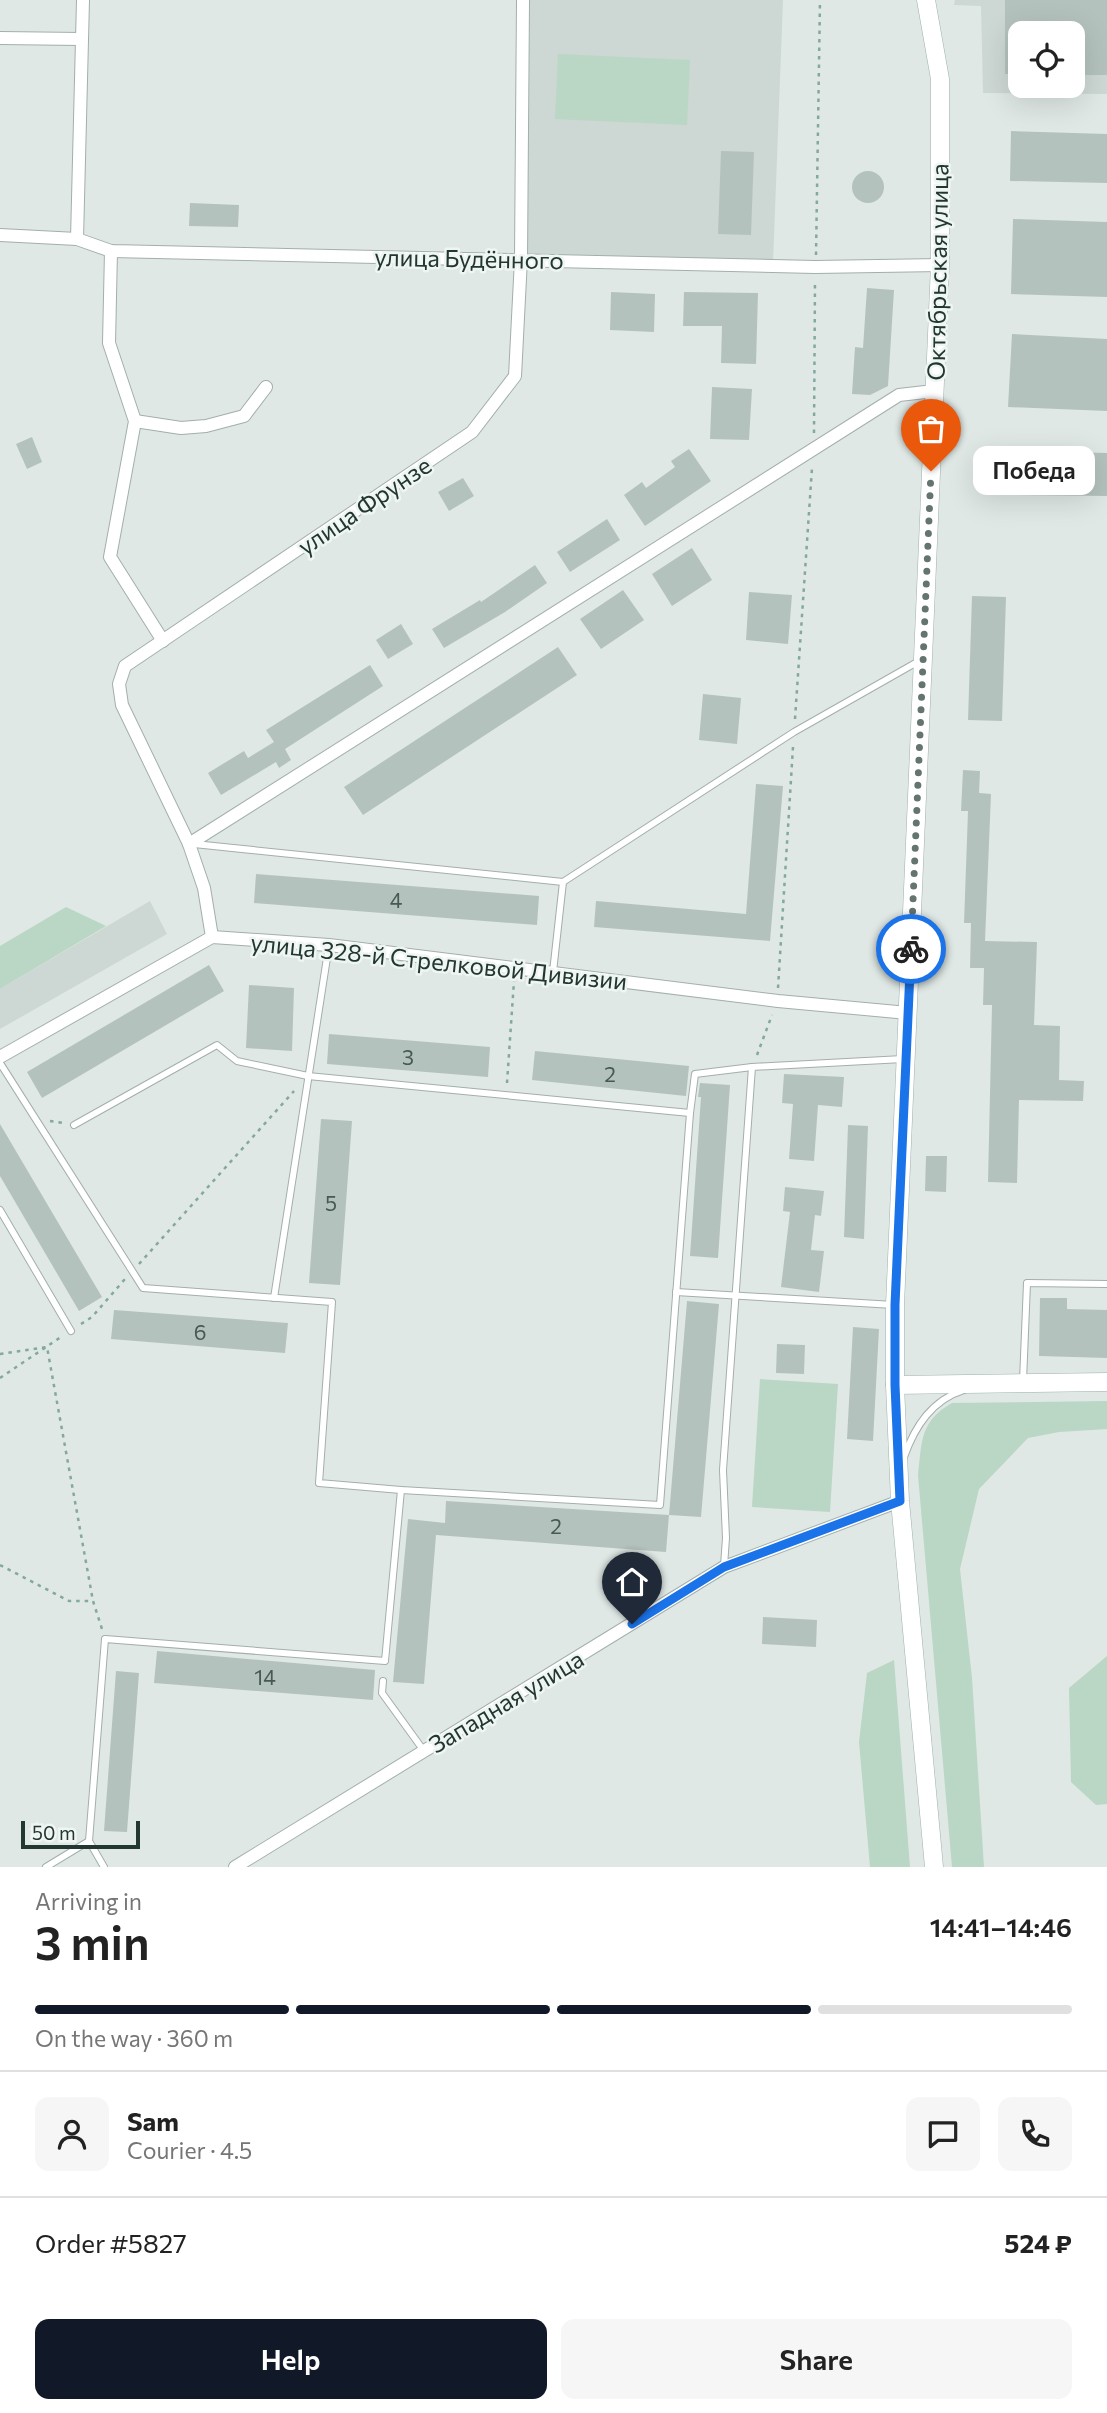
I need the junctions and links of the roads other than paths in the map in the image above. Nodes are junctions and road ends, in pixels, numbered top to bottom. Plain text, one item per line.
1 (83, 0) edge
2 (523, 0) edge
3 (926, 0) edge
4 (0, 38) edge
5 (82, 39) junction
6 (0, 235) edge
7 (77, 239) junction
8 (111, 251) junction
9 (521, 259) junction
10 (940, 265) junction
11 (266, 387) dead end
12 (934, 391) junction
13 (135, 421) junction
14 (163, 641) junction
15 (924, 659) junction
16 (189, 844) junction
17 (563, 883) junction
18 (212, 937) junction
19 (330, 944) junction
20 (553, 972) junction
21 (908, 1013) junction
22 (0, 1058) edge
23 (906, 1058) junction
24 (0, 1063) edge
25 (752, 1068) junction
26 (307, 1076) junction
27 (690, 1113) junction
28 (74, 1125) road end
29 (0, 1210) edge
30 (1107, 1284) edge
31 (676, 1292) junction
32 (734, 1296) junction
33 (274, 1298) junction
34 (895, 1305) junction
35 (71, 1331) road end
36 (1107, 1382) edge
37 (1023, 1383) junction
38 (1002, 1384) junction
39 (895, 1385) junction
40 (899, 1472) junction
41 (401, 1490) junction
42 (900, 1501) junction
43 (724, 1567) junction
44 (385, 1661) junction
45 (384, 1671) dead end
46 (383, 1681) dead end
47 (424, 1751) junction
48 (89, 1841) junction
49 (46, 1867) edge
50 (104, 1867) edge
51 (235, 1867) edge
52 (934, 1867) edge

1 - 5 street
2 - 9 street, улица Фрунзе
3 - 10 main road, Октябрьская улица
4 - 5 street
5 - 7 street
6 - 7 street, улица Будённого
7 - 8 street, улица Будённого
8 - 9 street, улица Будённого
8 - 13 street
9 - 10 street, улица Будённого
9 - 14 street, улица Фрунзе
10 - 12 main road, Октябрьская улица
11 - 13 street
12 - 15 main road, Октябрьская улица
12 - 16 street
13 - 14 street
14 - 16 street, улица Фрунзе
15 - 17 lane
15 - 21 main road, Октябрьская улица
16 - 17 lane
16 - 18 street, улица Фрунзе
17 - 20 lane
18 - 19 street, улица 328-й Стрелковой Дивизии
18 - 22 street
19 - 20 street, улица 328-й Стрелковой Дивизии
19 - 26 lane
20 - 21 street, улица 328-й Стрелковой Дивизии
21 - 23 main road, Октябрьская улица
23 - 25 lane
23 - 34 main road, Октябрьская улица
24 - 33 lane
25 - 27 lane
25 - 32 lane
26 - 27 lane
26 - 28 lane
26 - 33 lane
27 - 31 lane
29 - 35 lane
30 - 37 lane
31 - 32 lane
31 - 41 lane
32 - 34 lane
32 - 43 lane
33 - 41 lane
34 - 39 main road, Октябрьская улица
36 - 37 main road
37 - 38 main road
38 - 39 main road
38 - 40 lane
39 - 40 main road, Октябрьская улица
40 - 42 main road, Октябрьская улица
41 - 44 lane
42 - 43 street, Западная улица
42 - 52 main road, Октябрьская улица
43 - 47 street, Западная улица
44 - 45 lane
44 - 48 lane
46 - 47 lane
47 - 51 street, Западная улица
48 - 49 lane
48 - 50 lane

